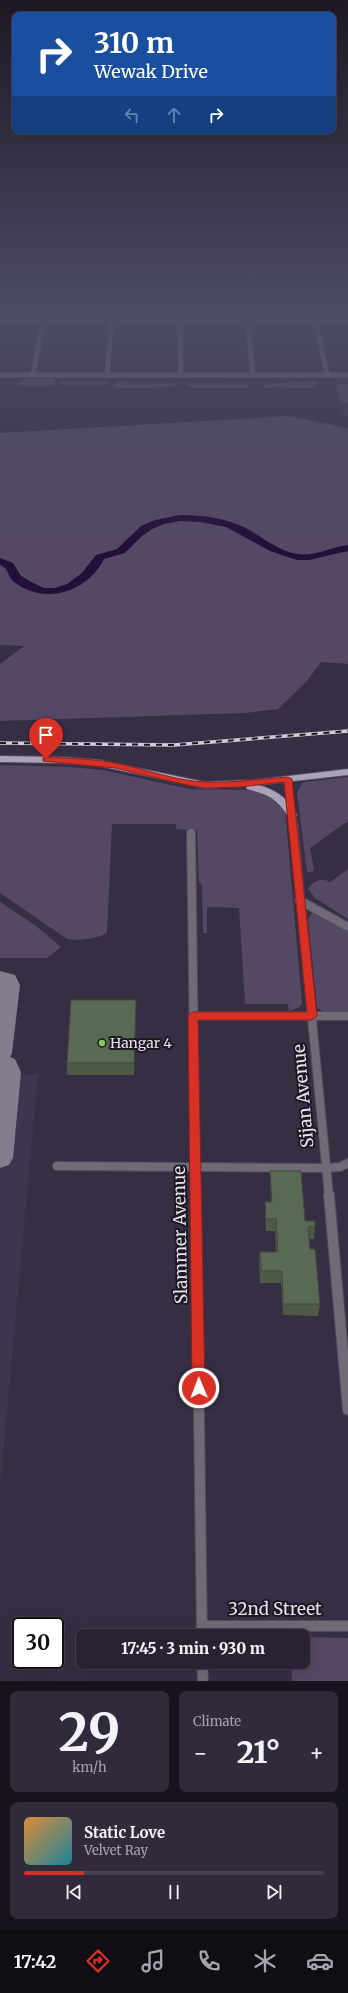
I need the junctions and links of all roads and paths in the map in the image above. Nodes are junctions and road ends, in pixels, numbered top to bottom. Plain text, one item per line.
1 (0, 758) edge
2 (348, 772) edge
3 (288, 779) junction
4 (228, 785) junction
5 (292, 815) junction
6 (190, 833) dead end
7 (299, 900) junction
8 (348, 927) edge
9 (193, 1016) junction
10 (312, 1016) junction
11 (348, 1016) edge
12 (348, 1163) edge
13 (57, 1166) dead end
14 (196, 1166) junction
15 (325, 1168) junction
16 (348, 1410) edge
17 (348, 1626) edge
18 (202, 1629) edge
19 (260, 1629) edge
20 (202, 1669) edge
21 (203, 1681) edge

1 - 4 main road
2 - 3 main road
3 - 4 main road
3 - 5 street, Sijan Avenue
4 - 5 main road
5 - 7 street, Sijan Avenue
6 - 9 street, Slammer Avenue
7 - 8 street
7 - 10 street, Sijan Avenue
9 - 10 street
9 - 14 street, Slammer Avenue
10 - 11 street
10 - 15 street, Sijan Avenue
12 - 15 street
13 - 14 street
14 - 15 street
14 - 18 street, Slammer Avenue
15 - 16 street, Sijan Avenue
17 - 19 street, 32nd Street
20 - 21 street

